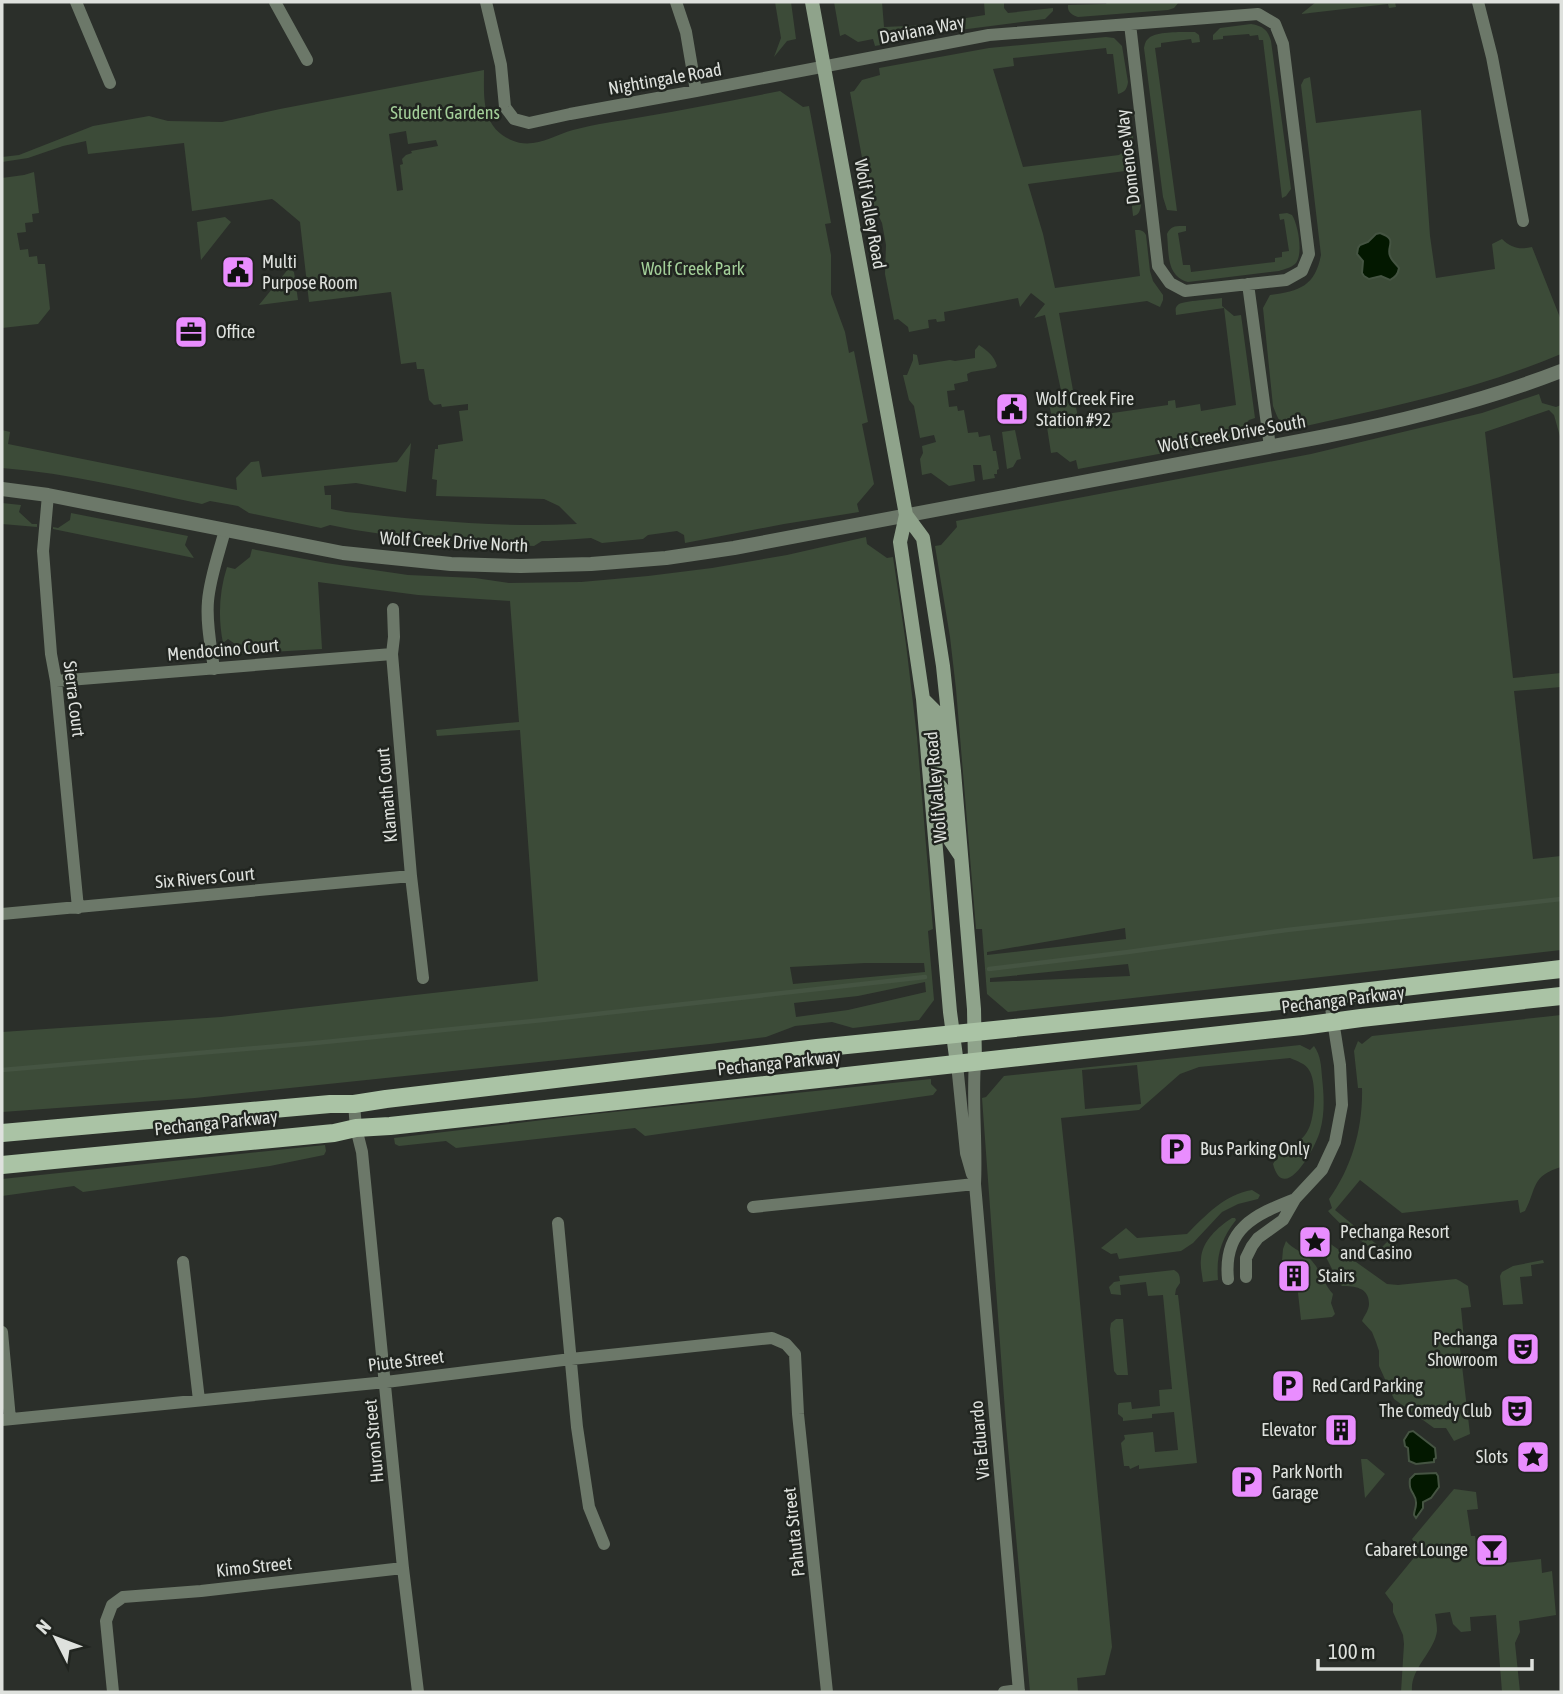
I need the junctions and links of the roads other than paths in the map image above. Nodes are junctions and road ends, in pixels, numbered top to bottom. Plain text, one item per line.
1 (76, 2) edge
2 (275, 2) edge
3 (486, 2) edge
4 (676, 2) edge
5 (812, 2) edge
6 (1478, 2) edge
7 (1130, 24) junction
8 (307, 60) dead end
9 (824, 67) junction
10 (110, 83) dead end
11 (696, 91) junction
12 (1523, 221) dead end
13 (1248, 284) junction
14 (1560, 374) edge
15 (1270, 447) junction
16 (2, 489) edge
17 (48, 495) junction
18 (906, 515) junction
19 (225, 530) junction
20 (393, 609) dead end
21 (392, 654) junction
22 (214, 668) junction
23 (56, 681) junction
24 (923, 699) junction
25 (954, 771) junction
26 (932, 786) junction
27 (961, 856) junction
28 (411, 876) junction
29 (78, 908) junction
30 (2, 914) edge
31 (1561, 969) edge
32 (423, 978) dead end
33 (1329, 995) junction
34 (1561, 996) edge
35 (1334, 1022) junction
36 (975, 1032) junction
37 (954, 1034) junction
38 (966, 1063) junction
39 (354, 1104) junction
40 (356, 1128) junction
41 (2, 1133) edge
42 (2, 1166) edge
43 (975, 1184) junction
44 (1295, 1199) junction
45 (753, 1206) dead end
46 (558, 1223) dead end
47 (183, 1262) dead end
48 (1246, 1277) dead end
49 (1228, 1279) dead end
50 (2, 1332) edge
51 (571, 1359) junction
52 (797, 1368) joint
53 (386, 1381) junction
54 (199, 1400) junction
55 (6, 1419) edge
56 (604, 1544) dead end
57 (403, 1568) junction
58 (1019, 1691) edge
59 (113, 1692) edge
60 (418, 1692) edge
61 (827, 1692) edge
62 (1004, 1692) edge

1 - 10 street
2 - 8 street
3 - 11 street, Nightingale Road
4 - 11 street
5 - 9 main road, Wolf Valley Road
6 - 12 street
7 - 9 street, Daviana Way
7 - 13 street, Domenoe Way
7 - 13 street, Daviana Way
9 - 11 street, Nightingale Road
9 - 18 main road, Wolf Valley Road
13 - 15 street
14 - 15 street, Wolf Creek Drive South
15 - 18 street, Wolf Creek Drive South
16 - 17 street, Wolf Creek Drive North
17 - 19 street, Wolf Creek Drive North
17 - 23 street, Sierra Court
18 - 19 street, Wolf Creek Drive North
18 - 24 main road, Wolf Valley Road
18 - 25 main road, Wolf Valley Road
19 - 22 street
20 - 21 street, Klamath Court
21 - 22 street, Mendocino Court
21 - 28 street, Klamath Court
22 - 23 street, Mendocino Court
23 - 29 street, Sierra Court
24 - 25 main road
24 - 26 main road, Wolf Valley Road
25 - 27 main road, Wolf Valley Road
26 - 27 main road
26 - 37 main road, Wolf Valley Road
27 - 36 main road, Wolf Valley Road
28 - 29 street, Six Rivers Court
28 - 32 street, Klamath Court
29 - 30 street, Six Rivers Court
31 - 33 main road, Pechanga Parkway
33 - 35 street
33 - 36 main road, Pechanga Parkway
34 - 35 main road, Pechanga Parkway
35 - 38 main road, Pechanga Parkway
35 - 44 street
36 - 37 main road, Pechanga Parkway
36 - 38 main road, Wolf Valley Road
37 - 38 main road, Wolf Valley Road
37 - 39 main road, Pechanga Parkway
38 - 40 main road, Pechanga Parkway
38 - 43 street, Via Eduardo
39 - 40 street, Huron Street
39 - 41 main road, Pechanga Parkway
40 - 42 main road, Pechanga Parkway
40 - 53 street, Huron Street
43 - 45 street
43 - 58 street, Via Eduardo
44 - 48 street
44 - 49 street
46 - 51 street
47 - 54 street
50 - 55 street
51 - 52 street, Piute Street
51 - 53 street, Piute Street
51 - 56 street
52 - 61 street, Pahuta Street
53 - 54 street, Piute Street
53 - 57 street, Huron Street
54 - 55 street, Piute Street
57 - 59 street, Kimo Street
57 - 60 street, Huron Street
58 - 62 street

